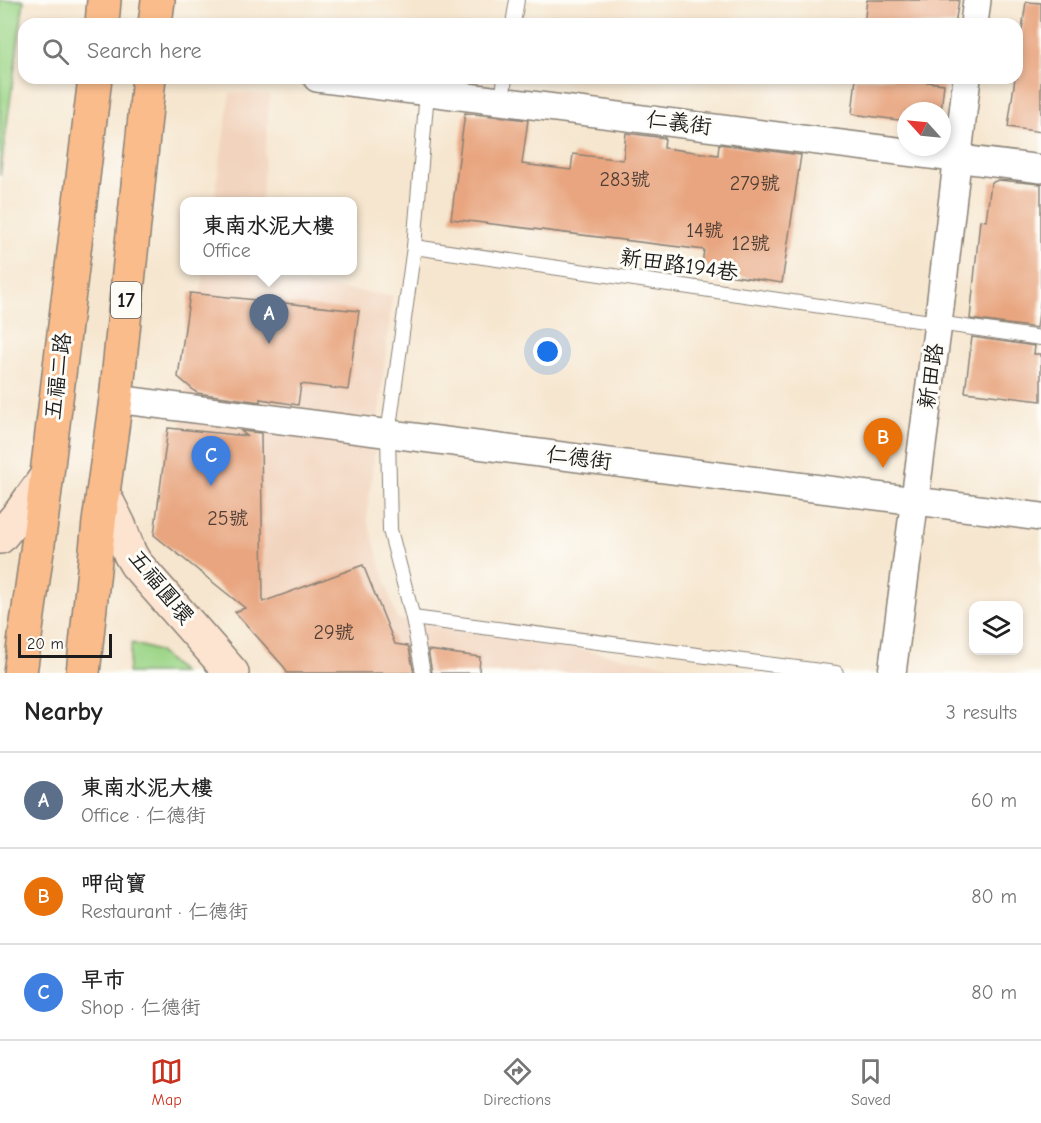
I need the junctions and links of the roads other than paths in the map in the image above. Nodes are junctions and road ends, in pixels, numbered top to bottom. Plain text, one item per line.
1 (104, 0) edge
2 (158, 0) edge
3 (517, 0) edge
4 (977, 0) edge
5 (102, 18) edge
6 (156, 18) edge
7 (514, 18) edge
8 (975, 18) edge
9 (94, 84) edge
10 (148, 84) edge
11 (364, 84) edge
12 (966, 84) edge
13 (504, 89) edge
14 (427, 92) junction
15 (957, 159) junction
16 (1041, 169) edge
17 (414, 248) junction
18 (938, 324) junction
19 (1041, 338) edge
20 (116, 399) junction
21 (388, 434) junction
22 (46, 477) junction
23 (103, 492) junction
24 (914, 501) junction
25 (1041, 517) edge
26 (0, 537) edge
27 (413, 618) junction
28 (20, 673) edge
29 (83, 673) edge
30 (232, 673) edge
31 (423, 673) edge
32 (836, 673) edge
33 (892, 673) edge

1 - 5 main road
2 - 6 main road
3 - 7 lane
4 - 8 street
9 - 22 main road, 五福二路
10 - 20 main road, 17
11 - 14 street, 仁義街
12 - 15 street, 新田路
13 - 14 street, 仁義街
13 - 15 street, 仁義街
14 - 17 lane
15 - 16 street, 仁義街
15 - 18 street, 新田路
17 - 18 lane, 新田路194巷
17 - 21 lane
18 - 19 lane, 新田路194巷
18 - 24 street, 新田路
20 - 21 street, 仁德街
20 - 23 main road, 17
21 - 24 street, 仁德街
21 - 27 lane
22 - 26 street
22 - 28 main road, 五福二路
23 - 29 main road, 17
23 - 30 street, 五福圓環
24 - 25 street, 仁德街
24 - 33 street, 新田路
27 - 31 lane
27 - 32 lane

